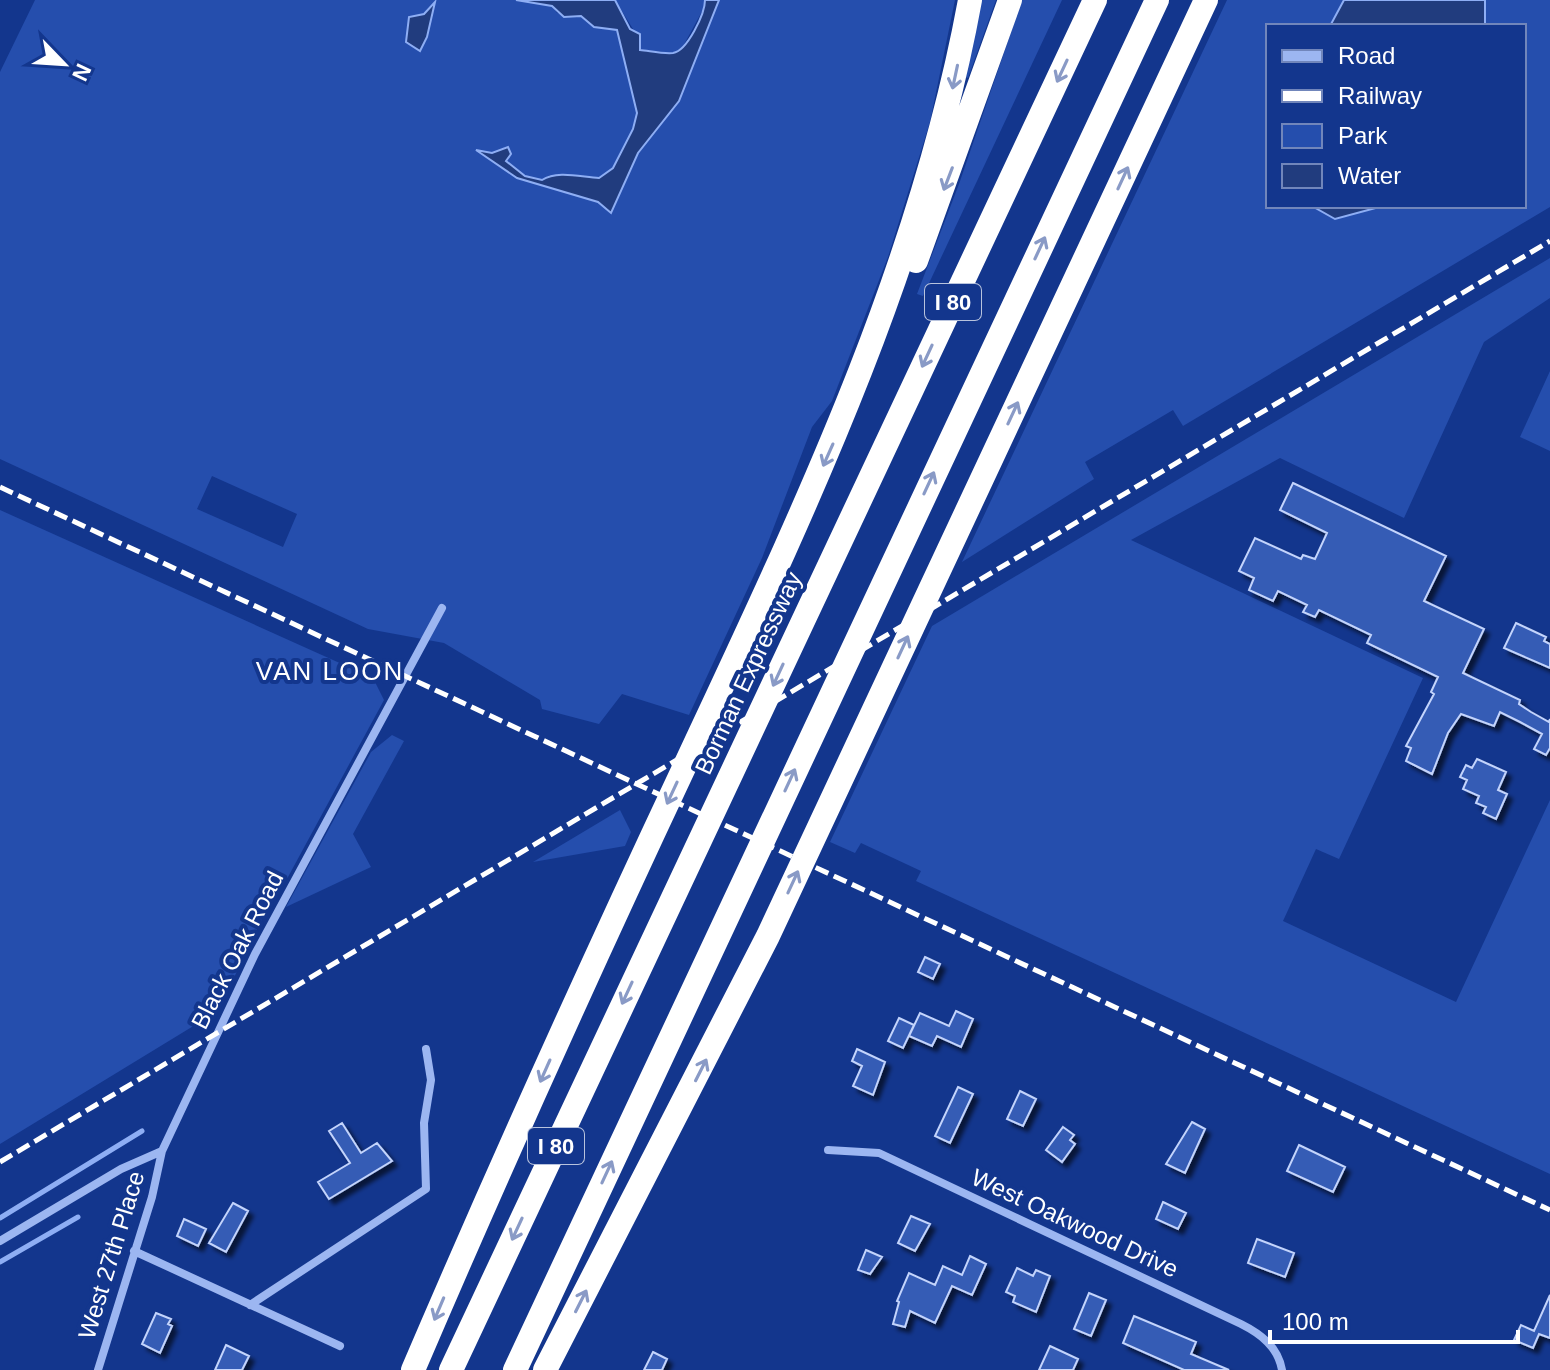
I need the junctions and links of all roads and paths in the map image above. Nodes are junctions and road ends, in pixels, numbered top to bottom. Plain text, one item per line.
1 (970, 0) edge
2 (1010, 0) edge
3 (1095, 0) edge
4 (1157, 0) edge
5 (1206, 0) edge
6 (848, 409) junction
7 (442, 608) dead end
8 (426, 1049) dead end
9 (828, 1150) dead end
10 (162, 1151) junction
11 (0, 1241) edge
12 (134, 1251) junction
13 (250, 1305) junction
14 (340, 1346) dead end
15 (98, 1370) edge
16 (413, 1370) edge
17 (451, 1370) edge
18 (515, 1370) edge
19 (545, 1370) edge
20 (1282, 1370) edge

1 -> 6 highway
2 -> 6 highway
3 -> 17 highway, Borman Expressway / I 80
18 -> 4 highway, I 80
19 -> 5 highway
6 -> 16 highway
7 - 10 street, Black Oak Road
8 - 13 street
9 - 20 street, West Oakwood Drive
10 - 11 street
10 - 12 street, West 27th Place
12 - 13 street
12 - 15 street, West 27th Place
13 - 14 street

